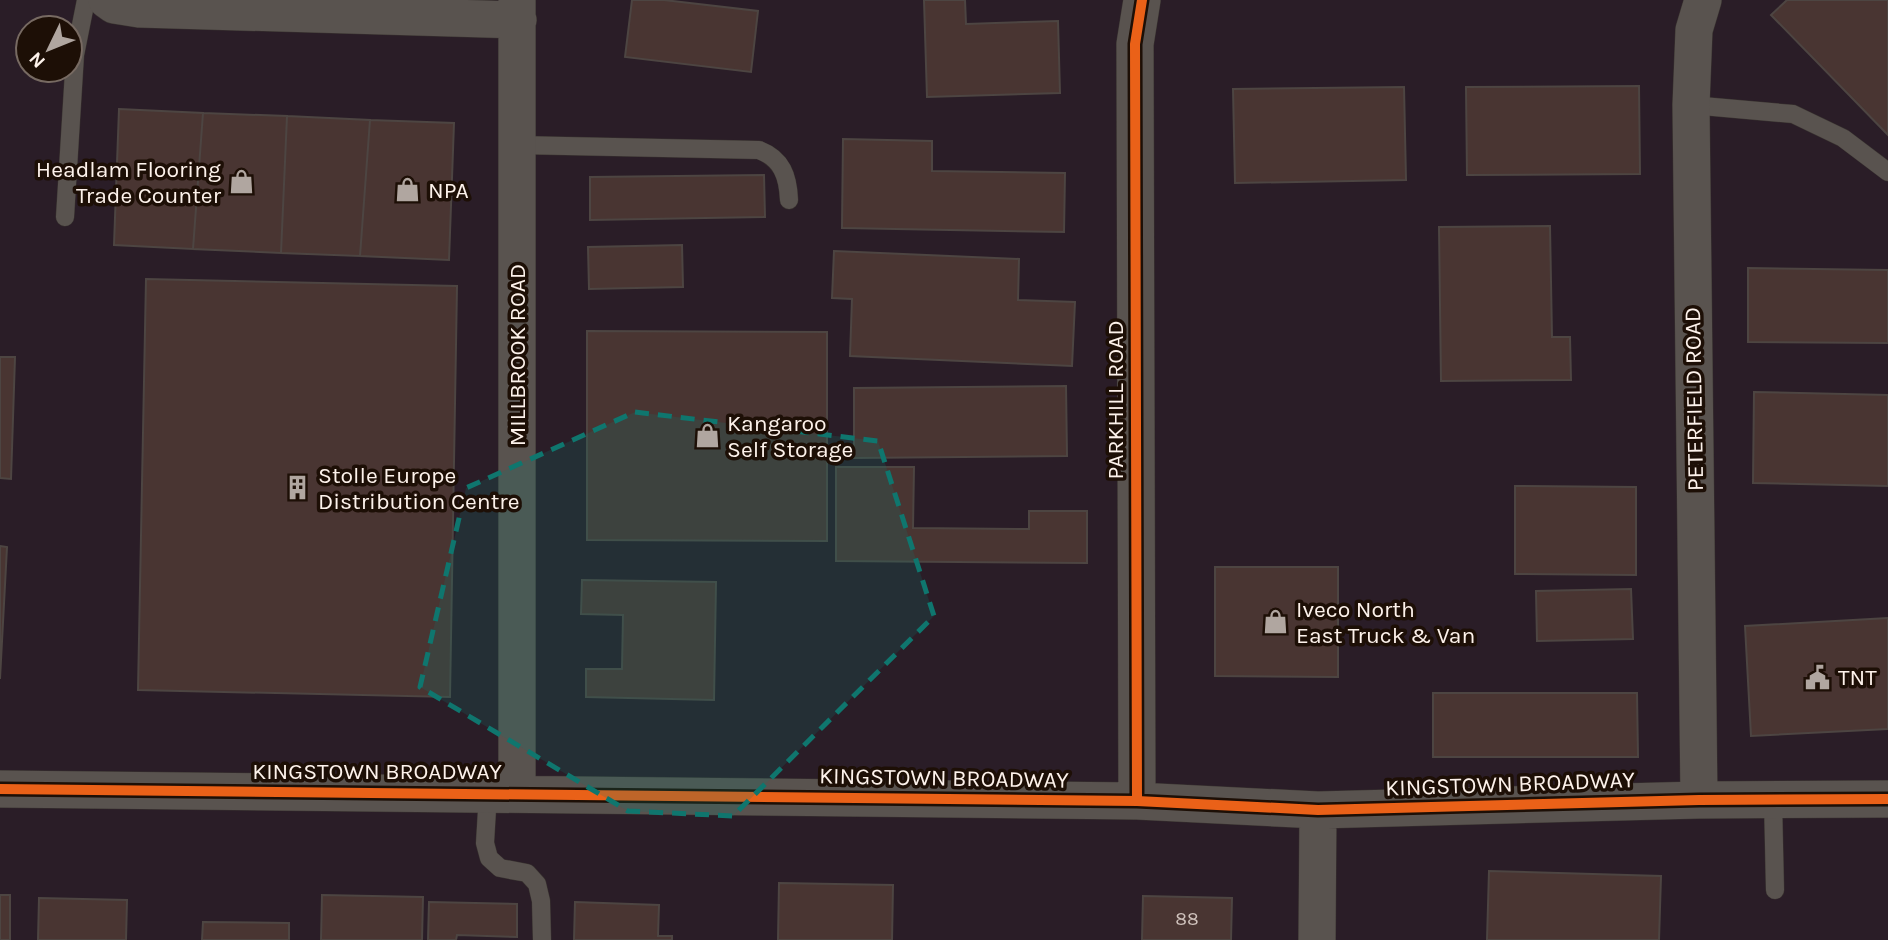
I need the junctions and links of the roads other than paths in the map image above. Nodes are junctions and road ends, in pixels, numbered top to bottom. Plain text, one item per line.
1 (86, 0) edge
2 (107, 0) edge
3 (1142, 0) edge
4 (1703, 0) edge
5 (517, 10) edge
6 (1691, 104) junction
7 (517, 145) junction
8 (1888, 172) edge
9 (789, 200) dead end
10 (65, 217) dead end
11 (0, 789) edge
12 (503, 793) junction
13 (1888, 799) edge
14 (1699, 800) junction
15 (1773, 800) junction
16 (1137, 801) junction
17 (1318, 810) junction
18 (1775, 890) dead end
19 (542, 940) edge
20 (1317, 940) edge

1 - 10 lane
2 - 5 street
3 - 16 street, PARKHILL ROAD
4 - 6 street, PETERFIELD ROAD
5 - 7 street, MILLBROOK ROAD
6 - 8 lane
6 - 14 street, PETERFIELD ROAD
7 - 9 lane
7 - 12 street, MILLBROOK ROAD
11 - 12 street, KINGSTOWN BROADWAY
12 - 16 street, KINGSTOWN BROADWAY
12 - 19 lane
13 - 15 street, KINGSTOWN BROADWAY
14 - 15 street, KINGSTOWN BROADWAY
14 - 17 street, KINGSTOWN BROADWAY
15 - 18 lane
16 - 17 street, KINGSTOWN BROADWAY
17 - 20 street

